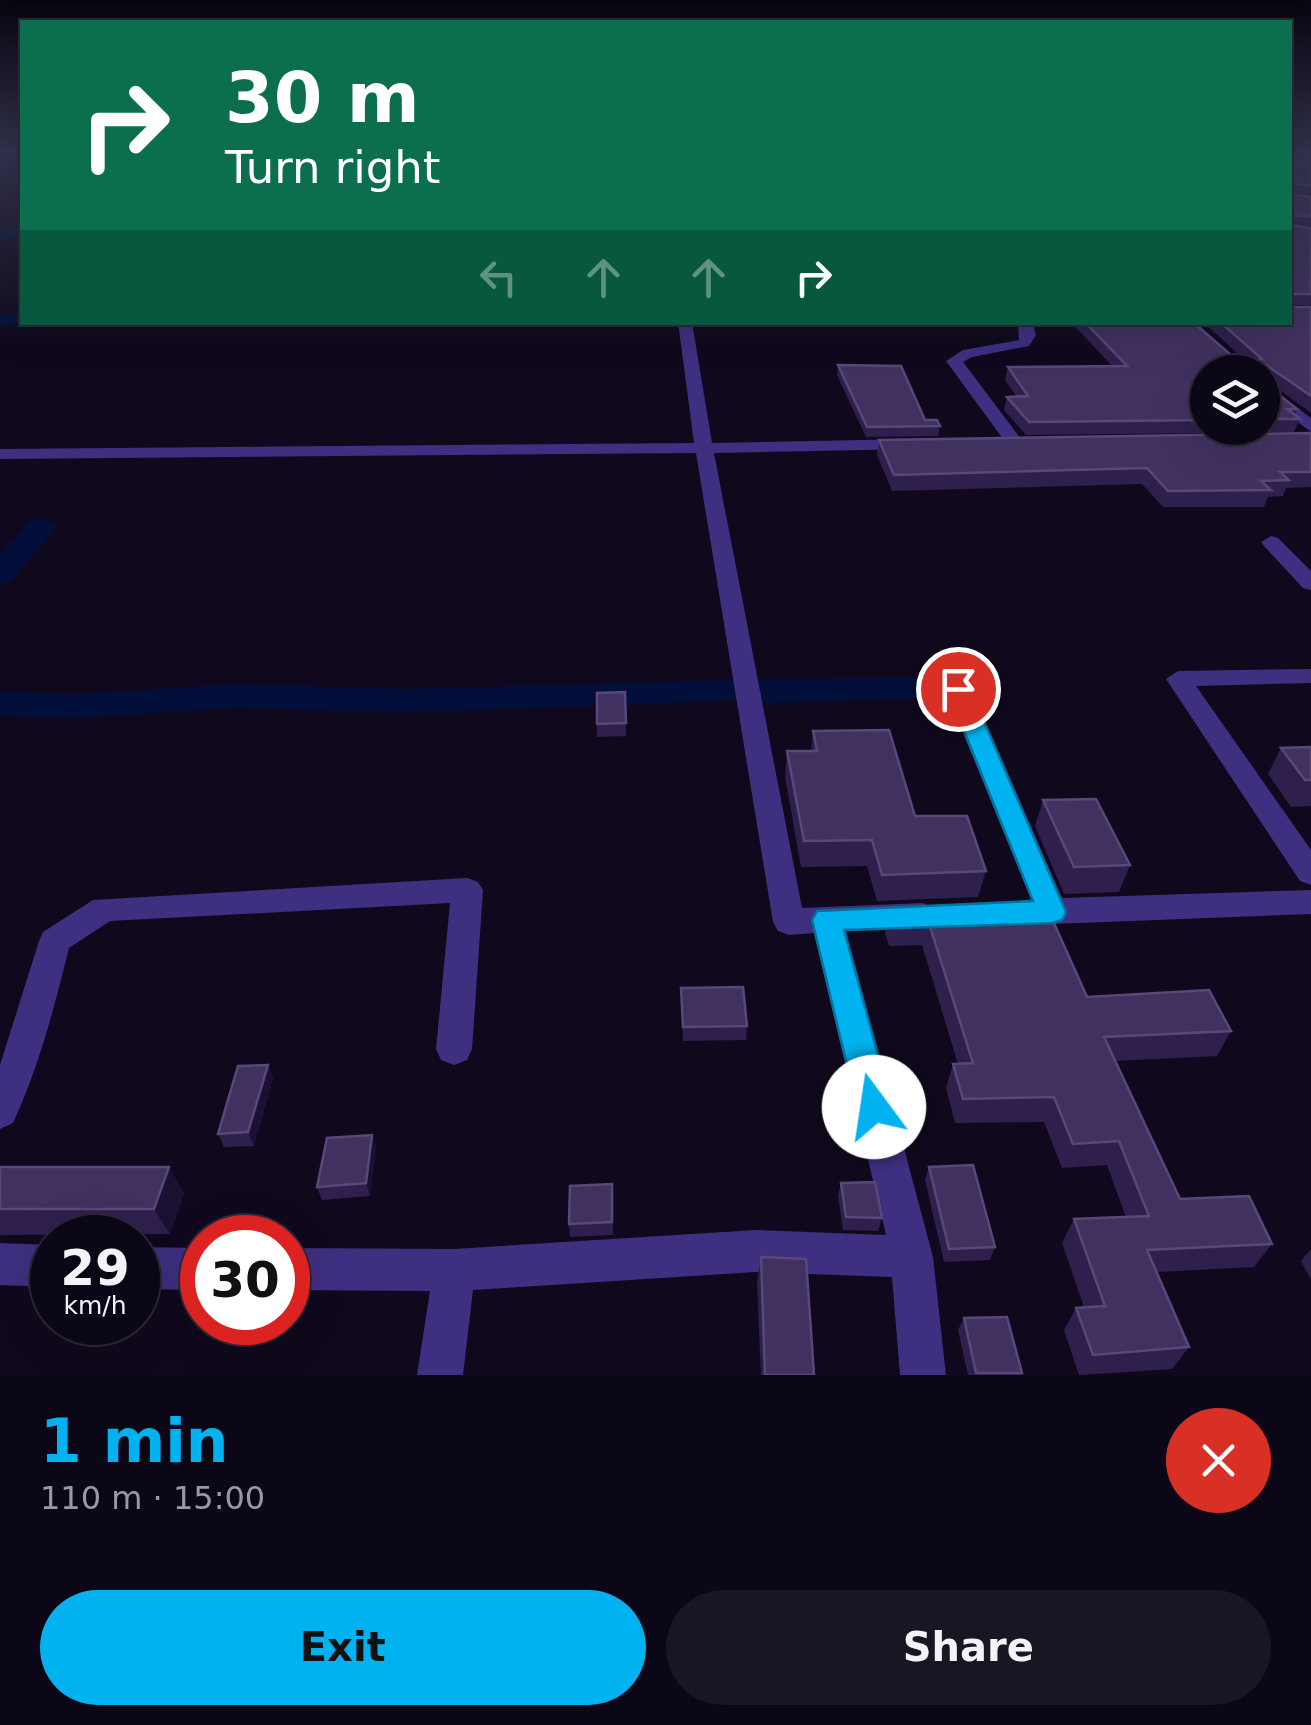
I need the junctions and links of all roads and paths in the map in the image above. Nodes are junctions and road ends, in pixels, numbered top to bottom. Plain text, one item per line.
1 (685, 325) edge
2 (1026, 325) edge
3 (1280, 401) edge
4 (1311, 427) edge
5 (1015, 443) edge
6 (940, 444) edge
7 (704, 448) junction
8 (0, 454) edge
9 (1271, 542) dead end
10 (1311, 582) edge
11 (1311, 676) edge
12 (958, 689) dead end
13 (1311, 873) edge
14 (1311, 902) edge
15 (1052, 912) junction
16 (993, 913) edge
17 (956, 915) edge
18 (827, 920) junction
19 (454, 1049) dead end
20 (0, 1111) edge
21 (912, 1257) junction
22 (0, 1264) edge
23 (30, 1265) edge
24 (310, 1270) edge
25 (454, 1270) junction
26 (440, 1375) edge
27 (923, 1375) edge

1 - 7 street
2 - 5 street
3 - 4 street
6 - 7 street
7 - 8 street
7 - 18 street
9 - 10 street
11 - 13 street
12 - 15 street
14 - 15 street
15 - 16 street
17 - 18 street
18 - 21 street
19 - 20 street
21 - 25 street
21 - 27 street
22 - 23 street
24 - 25 street
25 - 26 street

